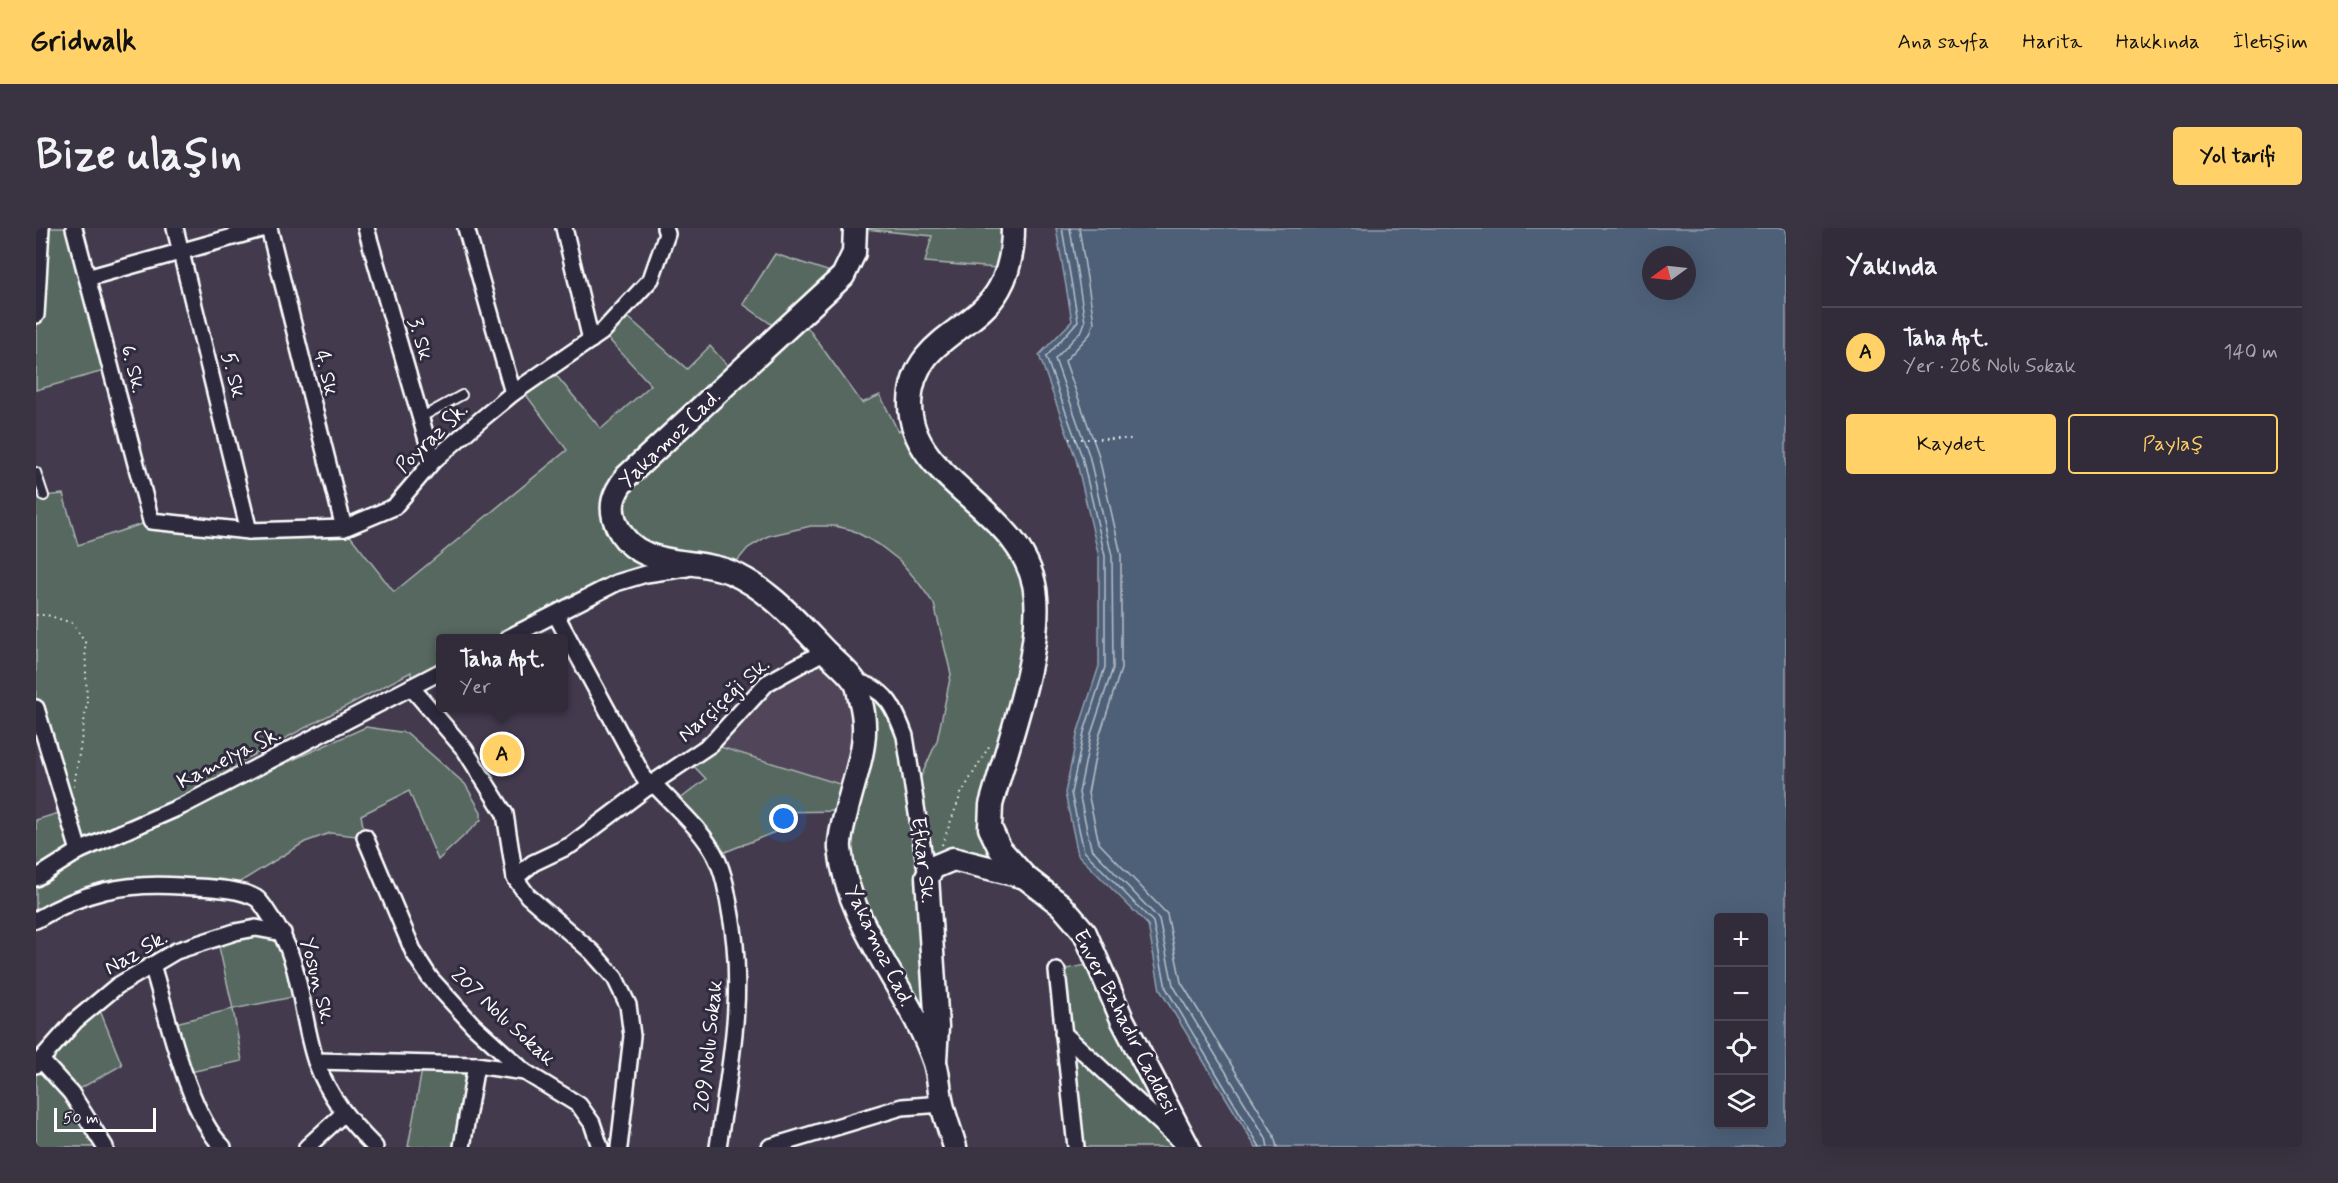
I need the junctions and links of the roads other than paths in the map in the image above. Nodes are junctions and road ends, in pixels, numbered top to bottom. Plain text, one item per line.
1 (41, 228) edge
2 (74, 228) edge
3 (175, 228) edge
4 (267, 228) edge
5 (366, 228) edge
6 (466, 228) edge
7 (564, 228) edge
8 (665, 228) edge
9 (855, 228) edge
10 (1013, 228) edge
11 (181, 252) junction
12 (87, 278) junction
13 (36, 315) edge
14 (591, 340) junction
15 (513, 393) junction
16 (462, 395) dead end
17 (420, 418) junction
18 (432, 461) junction
19 (36, 472) edge
20 (44, 496) dead end
21 (151, 521) joint
22 (344, 528) junction
23 (249, 531) junction
24 (699, 566) junction
25 (556, 615) junction
26 (518, 634) edge
27 (567, 634) edge
28 (568, 636) edge
29 (825, 651) junction
30 (436, 674) edge
31 (855, 682) junction
32 (411, 687) junction
33 (36, 708) edge
34 (651, 785) junction
35 (365, 837) dead end
36 (79, 851) junction
37 (930, 872) junction
38 (1025, 877) junction
39 (36, 878) edge
40 (515, 879) junction
41 (36, 920) edge
42 (283, 933) junction
43 (152, 965) junction
44 (1057, 970) dead end
45 (1064, 1034) junction
46 (316, 1061) junction
47 (39, 1063) edge
48 (935, 1064) junction
49 (476, 1065) junction
50 (525, 1072) junction
51 (942, 1104) junction
52 (343, 1114) junction
53 (105, 1147) edge
54 (223, 1147) edge
55 (307, 1147) edge
56 (375, 1147) edge
57 (462, 1147) edge
58 (600, 1147) edge
59 (619, 1147) edge
60 (718, 1147) edge
61 (770, 1147) edge
62 (955, 1147) edge
63 (1076, 1147) edge
64 (1187, 1147) edge

1 - 13 street
2 - 12 street, 6. Sk.
3 - 11 street, 5. Sk
4 - 11 street
4 - 22 street, 4. Sk
5 - 17 street, 3. Sk
6 - 15 street
7 - 14 street
8 - 14 street, Poyraz Sk.
9 - 24 street, Yakamoz Cad.
10 - 38 street, Enver Bahadır Caddesi
11 - 12 street
11 - 23 street, 5. Sk
12 - 21 street, 6. Sk.
14 - 15 street, Poyraz Sk.
15 - 18 street, Poyraz Sk.
16 - 17 lane
17 - 18 street, 3. Sk
18 - 22 street, Poyraz Sk.
19 - 20 lane
21 - 23 street, Poyraz Sk.
22 - 23 street, Poyraz Sk.
24 - 25 street
24 - 29 street, Yakamoz Cad.
25 - 26 street
25 - 27 street, 209 Nolu Sokak
28 - 34 street, 209 Nolu Sokak
29 - 31 street, Yakamoz Cad.
29 - 34 street, Narçiçeği Sk.
30 - 32 street, Kamelya Sk.
31 - 37 street, Efkar Sk.
31 - 48 street, Yakamoz Cad.
32 - 36 street, Kamelya Sk.
32 - 40 street
33 - 36 street
34 - 40 street
34 - 60 street, 209 Nolu Sokak
35 - 50 street, 207 Nolu Sokak
36 - 39 street, Kamelya Sk.
37 - 38 street
37 - 48 street, Efkar Sk.
38 - 64 street, Enver Bahadır Caddesi
40 - 59 street
41 - 42 street, Yosun Sk.
42 - 43 street, Naz Sk.
42 - 46 street, Yosun Sk.
43 - 47 street, Naz Sk.
43 - 54 street
44 - 45 street
45 - 63 street
45 - 64 street
46 - 49 street
46 - 52 street, Yosun Sk.
47 - 53 street
48 - 51 street, Yakamoz Cad.
49 - 50 street
49 - 57 street
50 - 58 street, 207 Nolu Sokak
51 - 61 street
51 - 62 street, Yakamoz Cad.
52 - 55 street
52 - 56 street, Yosun Sk.

